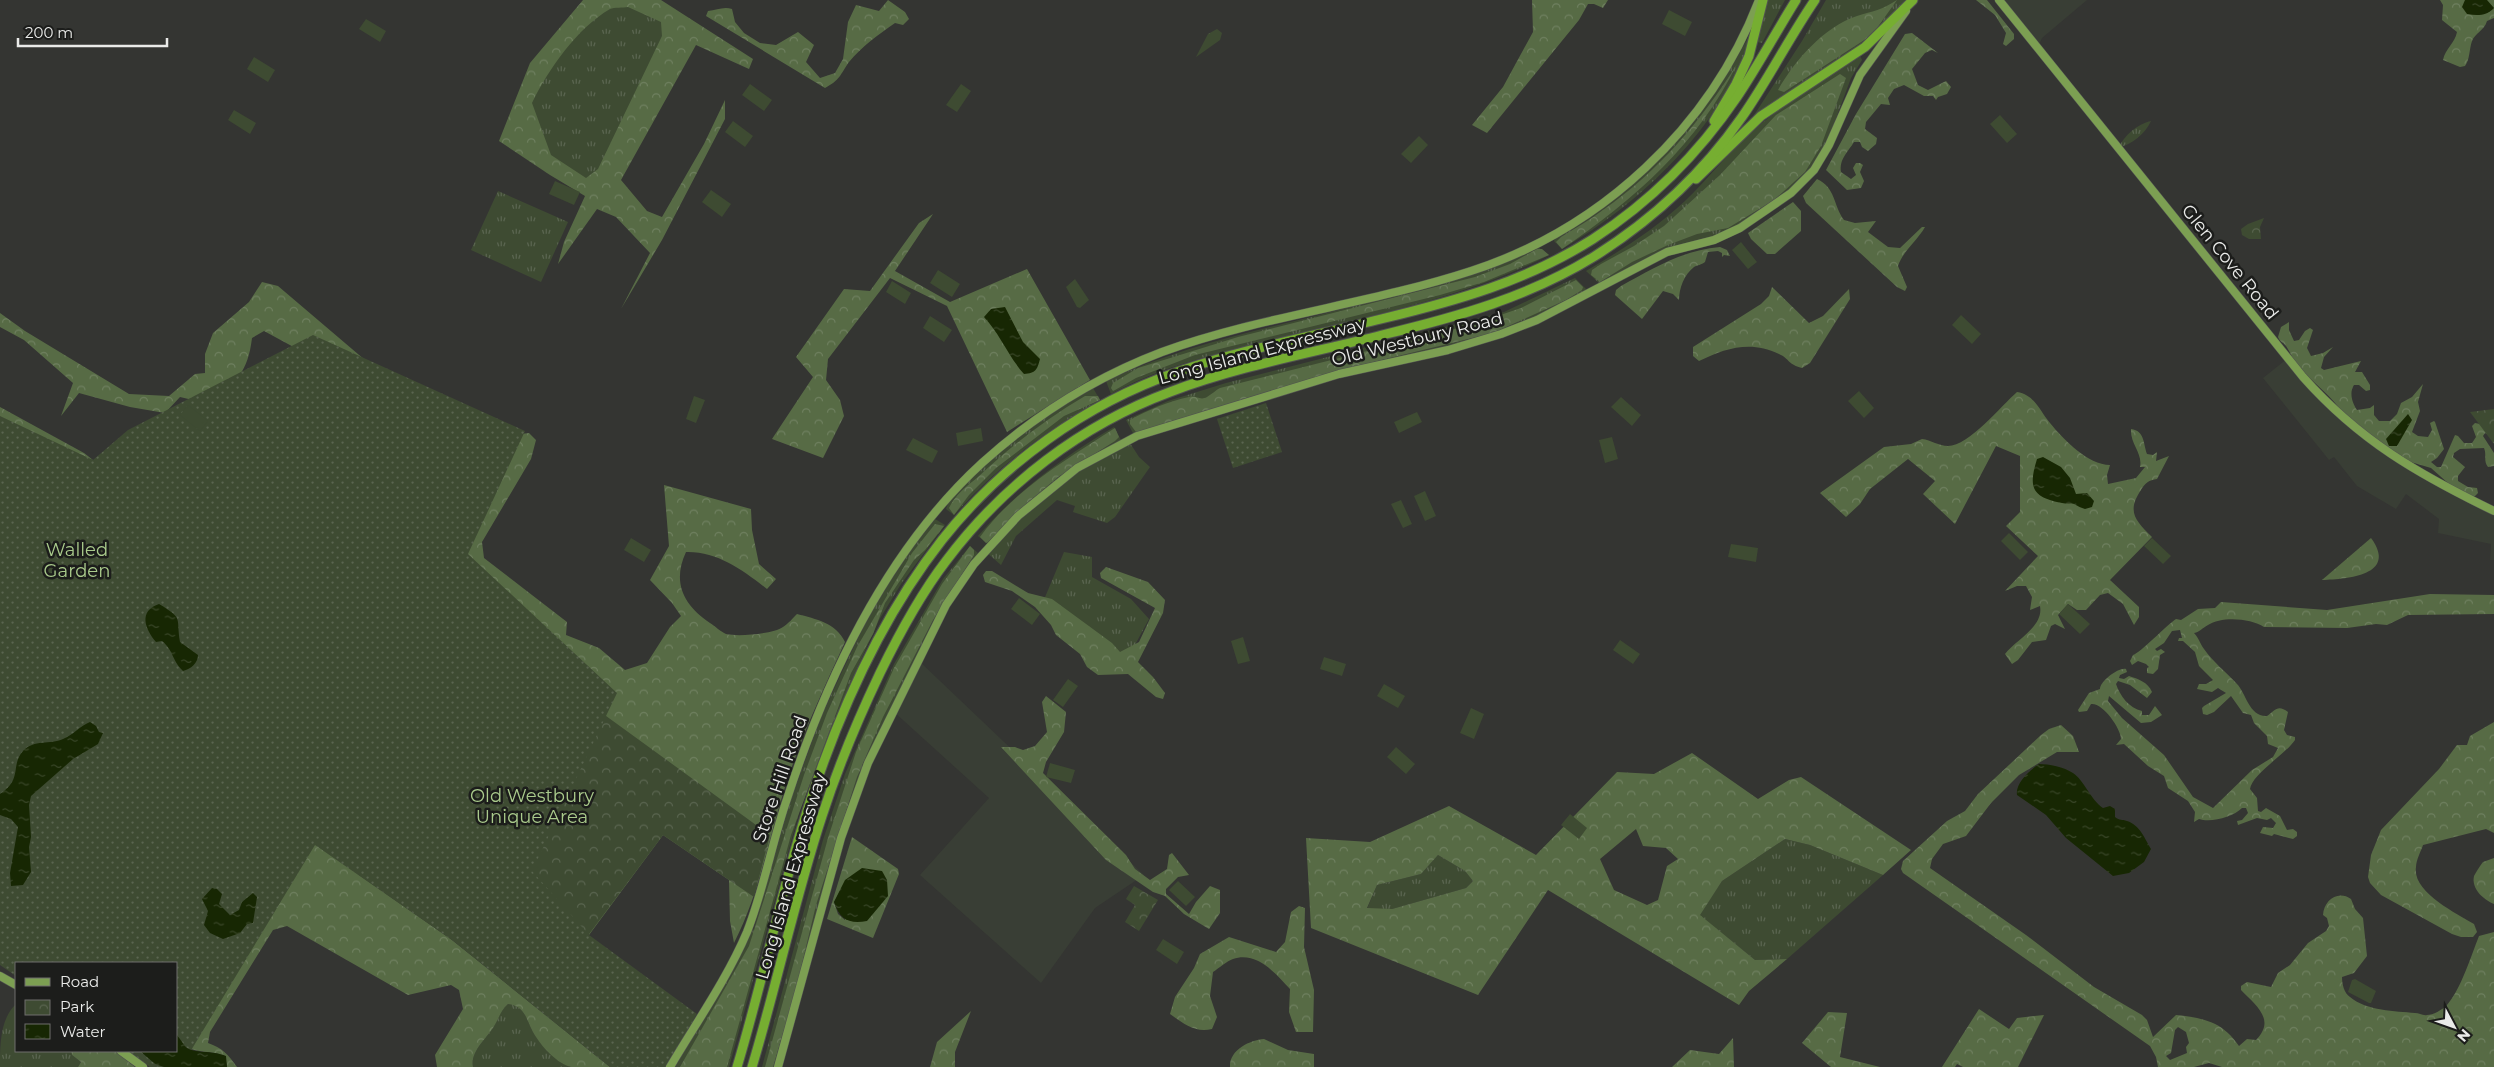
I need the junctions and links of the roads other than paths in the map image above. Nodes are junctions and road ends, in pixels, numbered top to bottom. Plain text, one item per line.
1 (1761, 0) edge
2 (1796, 0) edge
3 (1815, 0) edge
4 (1913, 0) edge
5 (1999, 0) edge
6 (1704, 141) junction
7 (1667, 202) junction
8 (2475, 502) junction
9 (2494, 511) edge
10 (2494, 516) edge
11 (0, 976) edge
12 (15, 984) edge
13 (122, 1052) edge
14 (143, 1067) edge
15 (670, 1067) edge
16 (737, 1067) edge
17 (752, 1067) edge
18 (778, 1067) edge

1 - 6 highway
1 - 15 main road, Store Hill Road
2 - 6 highway, Long Island Expressway
3 - 7 highway, Long Island Expressway
4 - 7 highway
4 - 18 main road, Old Westbury Road
5 - 8 main road, Glen Cove Road
6 - 16 highway, Long Island Expressway
7 - 17 highway, Long Island Expressway
8 - 9 main road, Glen Cove Road
8 - 10 main road, Glen Cove Road
11 - 12 main road
13 - 14 main road

